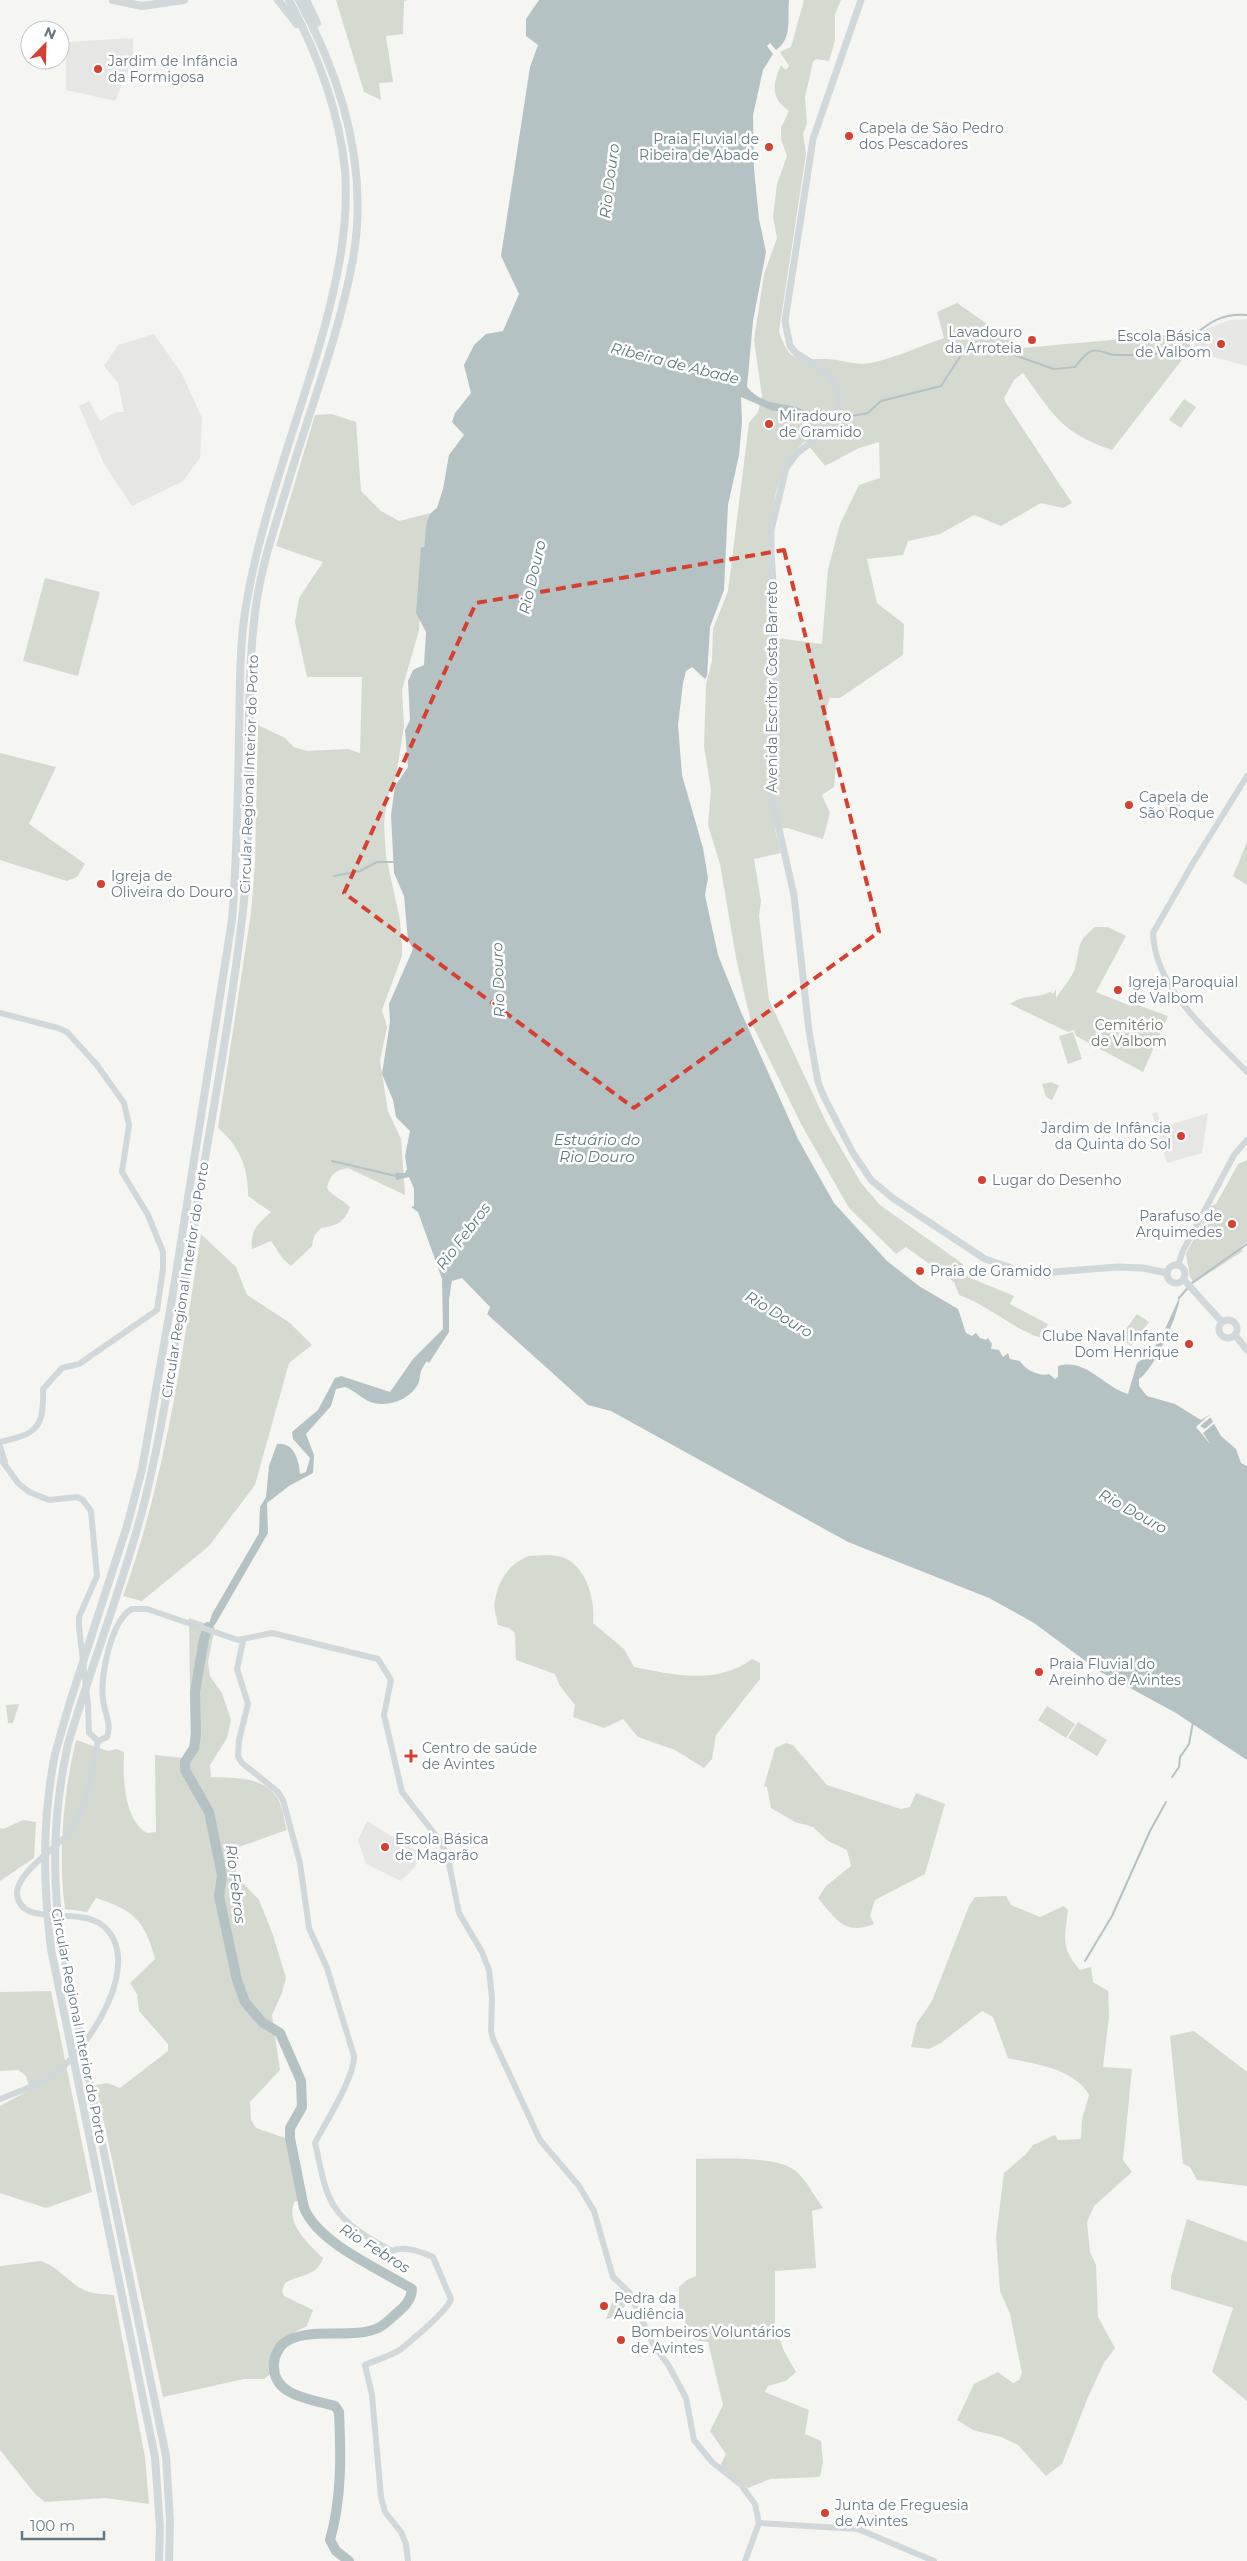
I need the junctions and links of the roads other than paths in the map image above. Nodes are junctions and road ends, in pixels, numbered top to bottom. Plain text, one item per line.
1 (113, 0) edge
2 (184, 0) edge
3 (278, 0) edge
4 (289, 0) edge
5 (299, 0) edge
6 (306, 0) edge
7 (861, 0) edge
8 (324, 46) junction
9 (314, 51) junction
10 (1247, 776) edge
11 (0, 1013) edge
12 (1247, 1072) edge
13 (1247, 1140) edge
14 (1178, 1265) junction
15 (1167, 1273) junction
16 (1188, 1284) junction
17 (1222, 1322) junction
18 (1234, 1335) junction
19 (1247, 1350) edge
20 (0, 1442) edge
21 (0, 1447) edge
22 (2, 1460) edge
23 (243, 1641) junction
24 (98, 1742) junction
25 (0, 2099) edge
26 (758, 2520) junction
27 (159, 2561) edge
28 (169, 2561) edge
29 (408, 2561) edge
30 (745, 2561) edge
31 (934, 2561) edge

1 - 2 highway
3 - 9 highway
4 - 9 highway, Circular Regional Interior do Porto
5 - 8 highway, Circular Regional Interior do Porto
6 - 8 highway
7 - 15 main road, Avenida Escritor Costa Barreto
8 - 28 highway, Circular Regional Interior do Porto
9 - 27 highway, Circular Regional Interior do Porto
10 - 12 street
11 - 20 street
13 - 14 street
14 - 15 main road
14 - 16 main road
15 - 16 main road, Avenida Escritor Costa Barreto
16 - 17 main road
17 - 18 main road
17 - 18 main road
18 - 19 main road
21 - 22 street
22 - 24 street
23 - 24 street
23 - 26 street
23 - 29 street
24 - 25 street
26 - 30 street
26 - 31 street

